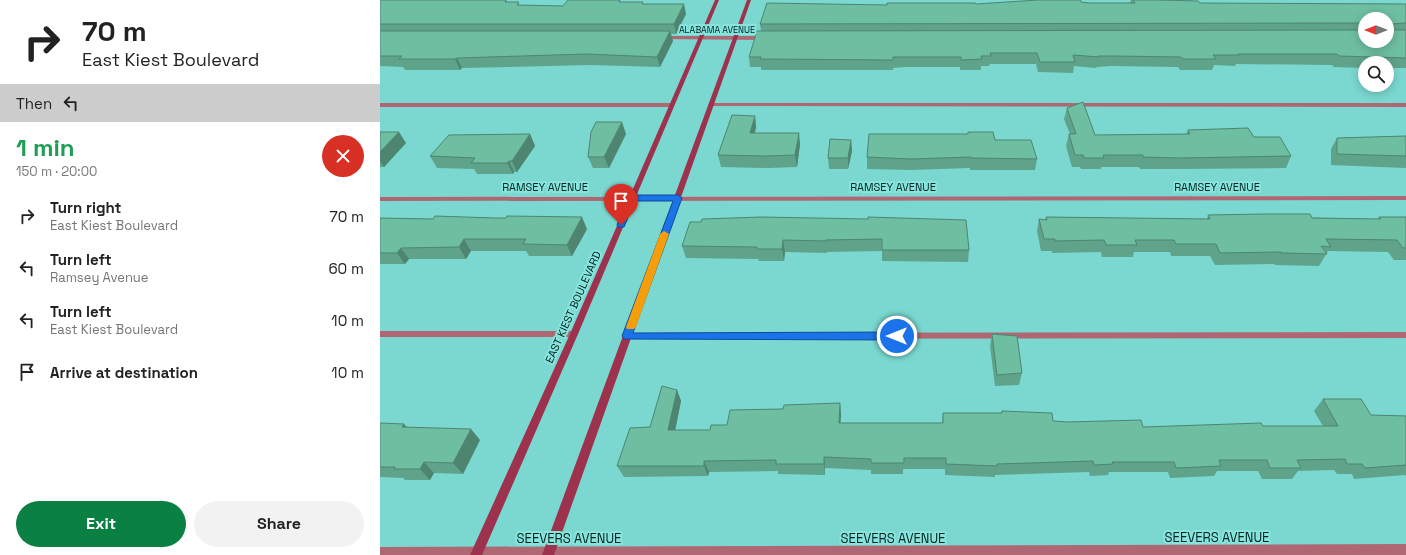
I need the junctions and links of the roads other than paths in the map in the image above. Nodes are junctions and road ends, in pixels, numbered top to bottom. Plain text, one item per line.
1 (717, 0) edge
2 (749, 0) edge
3 (654, 38) edge
4 (702, 38) junction
5 (735, 38) junction
6 (775, 38) edge
7 (380, 105) edge
8 (672, 105) junction
9 (711, 105) junction
10 (1406, 105) edge
11 (632, 198) junction
12 (678, 198) junction
13 (1406, 198) edge
14 (380, 199) edge
15 (380, 334) edge
16 (574, 334) junction
17 (1406, 335) edge
18 (627, 336) junction
19 (1406, 550) edge
20 (380, 553) edge
21 (476, 554) edge
22 (548, 554) edge

1 - 4 main road, EAST KIEST BOULEVARD
2 - 5 main road
3 - 4 street, ALABAMA AVENUE
4 - 5 street, ALABAMA AVENUE
4 - 8 main road, EAST KIEST BOULEVARD
5 - 6 street, ALABAMA AVENUE
5 - 9 main road
7 - 8 street
8 - 11 main road, EAST KIEST BOULEVARD
9 - 10 street
9 - 12 main road
11 - 12 street, RAMSEY AVENUE
11 - 14 street, RAMSEY AVENUE
11 - 16 main road, EAST KIEST BOULEVARD
12 - 13 street, RAMSEY AVENUE
12 - 18 main road
15 - 16 street
16 - 21 main road, EAST KIEST BOULEVARD
17 - 18 street
18 - 22 main road
19 - 22 street, SEEVERS AVENUE
20 - 21 street, SEEVERS AVENUE
21 - 22 street, SEEVERS AVENUE

